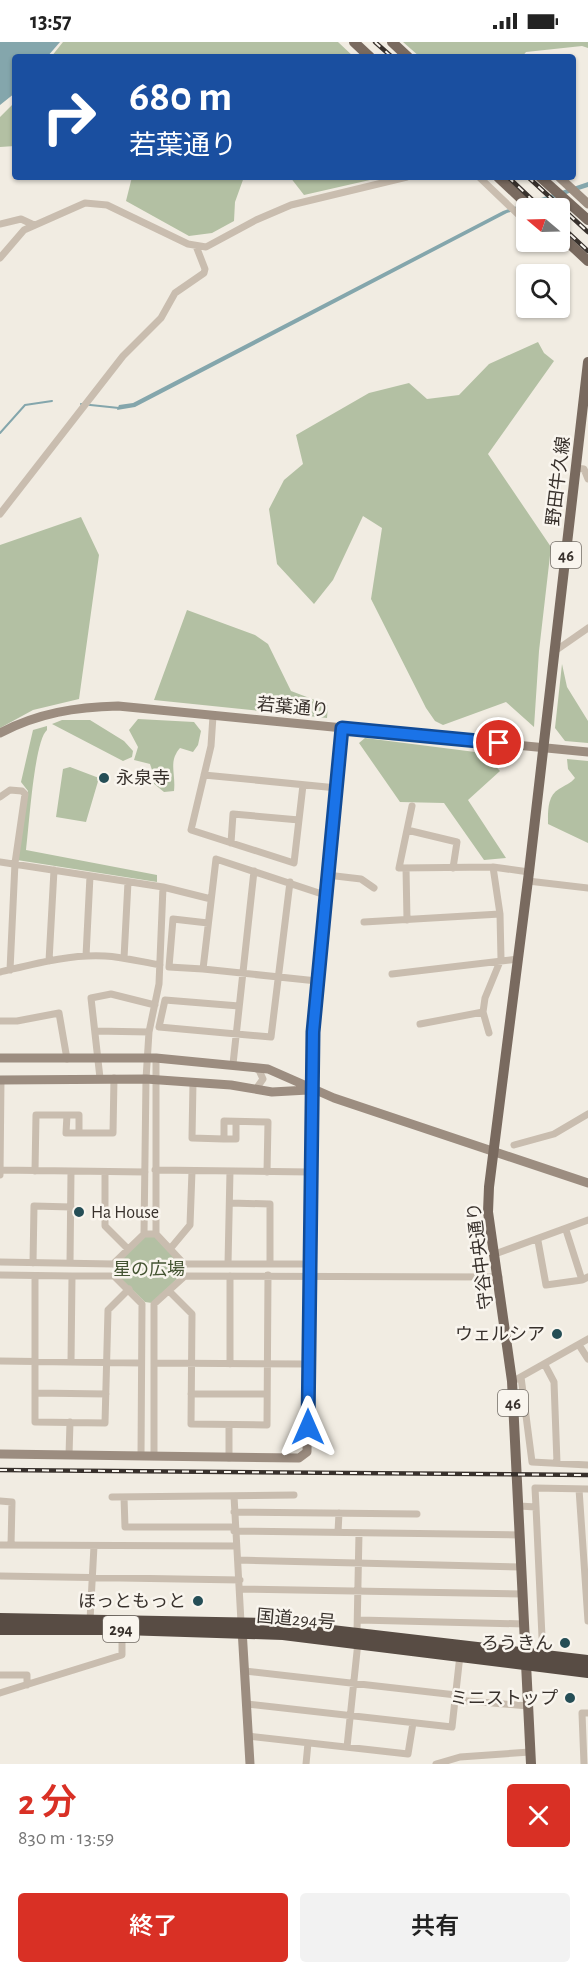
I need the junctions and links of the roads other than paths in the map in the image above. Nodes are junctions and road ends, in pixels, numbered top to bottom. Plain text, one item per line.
1 (354, 42) edge
2 (392, 42) edge
3 (367, 54) edge
4 (405, 54) edge
5 (394, 180) edge
6 (482, 180) edge
7 (501, 180) edge
8 (543, 180) edge
9 (561, 180) edge
10 (520, 198) edge
11 (588, 204) edge
12 (516, 212) edge
13 (588, 220) edge
14 (0, 224) edge
15 (34, 225) junction
16 (570, 244) edge
17 (196, 246) junction
18 (0, 258) edge
19 (588, 261) edge
20 (588, 362) edge
21 (576, 468) junction
22 (588, 479) edge
23 (0, 514) edge
24 (588, 627) edge
25 (555, 651) junction
26 (213, 716) junction
27 (342, 728) junction
28 (0, 733) edge
29 (544, 747) junction
30 (588, 752) edge
31 (204, 775) junction
32 (303, 784) junction
33 (337, 788) junction
34 (0, 797) edge
35 (412, 806) dead end
36 (299, 820) junction
37 (407, 830) junction
38 (231, 843) junction
39 (0, 862) edge
40 (15, 863) junction
41 (493, 867) junction
42 (405, 868) junction
43 (453, 868) junction
44 (54, 870) junction
45 (254, 871) junction
46 (327, 875) junction
47 (90, 876) junction
48 (529, 877) junction
49 (128, 882) junction
50 (290, 882) junction
51 (163, 887) junction
52 (374, 888) dead end
53 (588, 888) edge
54 (326, 895) junction
55 (211, 899) junction
56 (500, 914) junction
57 (407, 920) junction
58 (364, 922) dead end
59 (208, 923) junction
60 (86, 956) junction
61 (124, 958) junction
62 (501, 959) junction
63 (518, 959) junction
64 (49, 961) junction
65 (160, 965) junction
66 (202, 969) junction
67 (10, 970) junction
68 (0, 972) edge
69 (242, 974) junction
70 (392, 974) dead end
71 (278, 978) junction
72 (317, 981) junction
73 (155, 1005) junction
74 (239, 1006) junction
75 (483, 1012) junction
76 (0, 1021) edge
77 (420, 1024) dead end
78 (95, 1030) junction
79 (149, 1032) junction
80 (489, 1033) dead end
81 (236, 1034) junction
82 (0, 1058) edge
83 (152, 1058) junction
84 (67, 1059) junction
85 (98, 1059) junction
86 (233, 1064) junction
87 (258, 1068) junction
88 (100, 1078) junction
89 (114, 1078) junction
90 (146, 1079) junction
91 (157, 1079) junction
92 (0, 1080) edge
93 (193, 1082) junction
94 (256, 1089) junction
95 (311, 1090) junction
96 (588, 1114) edge
97 (67, 1115) junction
98 (236, 1122) junction
99 (79, 1133) junction
100 (224, 1139) junction
101 (514, 1145) dead end
102 (494, 1152) junction
103 (0, 1170) edge
104 (155, 1170) junction
105 (35, 1171) junction
106 (71, 1171) junction
107 (192, 1171) junction
108 (230, 1171) junction
109 (105, 1172) junction
110 (145, 1172) junction
111 (267, 1172) junction
112 (310, 1172) junction
113 (0, 1175) edge
114 (588, 1183) edge
115 (230, 1203) junction
116 (71, 1207) junction
117 (588, 1220) edge
118 (566, 1230) junction
119 (144, 1234) junction
120 (156, 1234) junction
121 (538, 1240) junction
122 (128, 1249) junction
123 (170, 1249) junction
124 (495, 1254) junction
125 (0, 1262) edge
126 (33, 1263) junction
127 (70, 1263) junction
128 (228, 1264) junction
129 (270, 1264) junction
130 (310, 1264) junction
131 (0, 1275) edge
132 (268, 1275) junction
133 (310, 1275) junction
134 (35, 1276) junction
135 (72, 1276) junction
136 (230, 1276) junction
137 (499, 1277) junction
138 (585, 1278) edge
139 (129, 1289) junction
140 (169, 1291) junction
141 (588, 1339) edge
142 (579, 1345) junction
143 (588, 1359) edge
144 (0, 1361) edge
145 (35, 1361) junction
146 (71, 1362) junction
147 (106, 1363) junction
148 (141, 1363) junction
149 (154, 1363) junction
150 (191, 1364) junction
151 (230, 1364) junction
152 (267, 1364) junction
153 (308, 1364) junction
154 (545, 1365) junction
155 (517, 1379) junction
156 (35, 1393) junction
157 (106, 1394) junction
158 (191, 1394) junction
159 (267, 1394) junction
160 (70, 1422) junction
161 (229, 1425) junction
162 (0, 1454) edge
163 (69, 1455) junction
164 (141, 1456) junction
165 (154, 1456) junction
166 (229, 1458) junction
167 (557, 1463) junction
168 (588, 1465) edge
169 (579, 1489) junction
170 (588, 1489) edge
171 (294, 1495) dead end
172 (234, 1496) junction
173 (112, 1497) dead end
174 (124, 1497) junction
175 (0, 1501) edge
176 (519, 1506) junction
177 (536, 1507) junction
178 (234, 1512) junction
179 (339, 1513) junction
180 (417, 1514) dead end
181 (234, 1529) junction
182 (338, 1532) junction
183 (359, 1533) junction
184 (520, 1535) junction
185 (0, 1545) edge
186 (11, 1545) junction
187 (94, 1546) junction
188 (236, 1546) junction
189 (238, 1560) junction
190 (358, 1563) junction
191 (522, 1567) junction
192 (0, 1576) edge
193 (92, 1576) junction
194 (240, 1580) junction
195 (240, 1589) junction
196 (358, 1591) junction
197 (523, 1594) junction
198 (0, 1619) edge
199 (90, 1620) junction
200 (588, 1621) edge
201 (525, 1624) junction
202 (242, 1627) junction
203 (0, 1629) edge
204 (122, 1629) junction
205 (358, 1631) junction
206 (542, 1637) dead end
207 (460, 1655) junction
208 (526, 1659) junction
209 (588, 1661) edge
210 (245, 1671) junction
211 (588, 1672) edge
212 (0, 1675) edge
213 (353, 1684) junction
214 (27, 1685) junction
215 (0, 1693) edge
216 (456, 1697) junction
217 (247, 1704) junction
218 (528, 1706) junction
219 (588, 1713) edge
220 (350, 1716) junction
221 (413, 1723) junction
222 (248, 1736) junction
223 (308, 1743) junction
224 (347, 1747) junction
225 (586, 1751) edge
226 (530, 1752) junction
227 (250, 1764) edge
228 (306, 1764) edge
229 (436, 1764) edge
230 (531, 1764) edge
231 (584, 1764) edge

1 - 3 main road
2 - 4 main road
5 - 17 street
6 - 12 street
7 - 10 main road
8 - 13 main road
9 - 11 street
14 - 15 street
15 - 17 street
15 - 18 street
16 - 19 main road
17 - 23 street
20 - 21 main road, 野田牛久線 / 46
21 - 22 street
21 - 25 main road, 野田牛久線 / 46
24 - 25 street
25 - 29 main road, 野田牛久線 / 46
26 - 27 street, 若葉通り
26 - 28 street, 若葉通り
26 - 31 street
27 - 29 street, 若葉通り
27 - 33 street
29 - 30 street, 若葉通り
29 - 48 main road, 守谷中央通り / 46
31 - 32 street
31 - 38 street
32 - 33 street
32 - 36 street
33 - 46 street
34 - 40 street
35 - 37 street
36 - 38 street
36 - 38 street
37 - 42 street
37 - 43 street
39 - 40 street
40 - 44 street
40 - 67 street
41 - 43 street
41 - 48 street
41 - 56 street
42 - 43 street
42 - 57 street
44 - 47 street
44 - 64 street
45 - 50 street
45 - 55 street
45 - 69 street
46 - 52 street
46 - 54 street
47 - 49 street
47 - 60 street
48 - 53 street
48 - 63 main road, 守谷中央通り / 46
49 - 51 street
49 - 61 street
50 - 54 street
50 - 71 street
51 - 55 street
51 - 65 street
54 - 72 street
55 - 59 street
56 - 57 street
56 - 62 street
57 - 58 street
59 - 66 street
59 - 66 street
60 - 61 street
60 - 64 street
61 - 65 street
62 - 63 street
62 - 70 street
62 - 75 street
63 - 102 main road, 守谷中央通り / 46
64 - 67 street
65 - 73 street
66 - 69 street
67 - 68 street
69 - 71 street
69 - 74 street
71 - 72 street
71 - 81 street
72 - 95 street
73 - 78 street
73 - 79 street
74 - 81 street
74 - 81 street
75 - 77 street
75 - 80 street
76 - 84 street
78 - 79 street
78 - 85 street
79 - 83 street
81 - 86 street
82 - 84 street
83 - 85 street
83 - 86 street
83 - 90 street
83 - 91 street
84 - 85 street
85 - 88 street
86 - 87 street
87 - 94 street
87 - 95 street
88 - 89 street
88 - 92 street
89 - 90 street
89 - 99 street
90 - 91 street
90 - 110 street
91 - 93 street
91 - 104 street
92 - 103 street
93 - 94 street
93 - 100 street
94 - 95 street
95 - 102 street
95 - 112 street
96 - 101 street
97 - 99 street
97 - 99 street
97 - 105 street
98 - 100 street
98 - 100 street
98 - 111 street
102 - 114 street
102 - 124 main road, 守谷中央通り / 46
103 - 105 street
103 - 113 street
104 - 107 street
104 - 120 street
105 - 106 street
106 - 109 street
106 - 116 street
107 - 108 street
107 - 123 street
108 - 111 street
108 - 115 street
109 - 110 street
109 - 122 street
110 - 119 street
111 - 112 street
112 - 130 street
115 - 128 street
115 - 129 street
116 - 126 street
116 - 127 street
117 - 118 street
118 - 121 street
118 - 138 street
119 - 120 street
119 - 122 street
120 - 123 street
121 - 124 street
121 - 138 street
122 - 127 street
123 - 128 street
124 - 137 main road, 守谷中央通り / 46
125 - 126 street
126 - 127 street
128 - 129 street
129 - 130 street
130 - 133 street
131 - 134 street
132 - 133 street
132 - 136 street
132 - 152 street
133 - 137 street
133 - 153 street
134 - 135 street
134 - 145 street
135 - 139 street
135 - 146 street
136 - 140 street
136 - 151 street
137 - 155 main road, 守谷中央通り / 46
139 - 147 street
139 - 148 street
140 - 149 street
140 - 150 street
141 - 142 street
142 - 143 street
142 - 154 street
144 - 145 street
145 - 146 street
145 - 156 street
146 - 147 street
147 - 148 street
147 - 157 street
148 - 164 street
149 - 150 street
149 - 165 street
150 - 151 street
150 - 158 street
151 - 152 street
152 - 153 street
152 - 159 street
153 - 166 street
154 - 155 street
154 - 167 street
155 - 167 street
155 - 176 main road, 守谷中央通り / 46
156 - 157 street
156 - 160 street
157 - 160 street
158 - 159 street
158 - 161 street
159 - 161 street
160 - 163 street
161 - 166 street
162 - 163 street
163 - 164 street
164 - 165 street
165 - 166 street
167 - 168 street
169 - 170 street
169 - 177 street
169 - 200 street
171 - 172 street
172 - 174 street
172 - 178 street
173 - 174 street
174 - 181 street
175 - 186 street
176 - 177 street
176 - 184 main road, 守谷中央通り / 46
177 - 206 street
178 - 179 street
178 - 181 street
179 - 180 street
179 - 182 street
181 - 182 street
181 - 188 street
182 - 183 street
183 - 184 street
183 - 190 street
184 - 191 main road, 守谷中央通り / 46
185 - 186 street
186 - 187 street
187 - 188 street
187 - 193 street
188 - 189 street
189 - 190 street
189 - 194 street
190 - 191 street
190 - 196 street
191 - 197 main road, 守谷中央通り / 46
192 - 193 street
193 - 194 street
193 - 199 street
194 - 195 street
195 - 196 street
195 - 202 street
196 - 197 street
196 - 205 street
197 - 201 main road, 守谷中央通り / 46
198 - 199 highway, 国道294号 / 294
199 - 202 highway, 国道294号 / 294
201 - 205 street
201 - 208 main road, 守谷中央通り / 46
202 - 204 highway, 国道294号 / 294
202 - 205 highway, 国道294号 / 294
202 - 210 street
203 - 204 highway, 国道294号 / 294
204 - 214 street
205 - 207 highway, 国道294号 / 294
205 - 208 highway, 国道294号 / 294
205 - 213 street
207 - 208 highway, 国道294号 / 294
207 - 216 street
208 - 209 highway, 国道294号 / 294
208 - 211 highway, 国道294号 / 294
208 - 218 main road, 守谷中央通り / 46
210 - 213 street
210 - 217 street
212 - 214 street
213 - 216 street
213 - 220 street
214 - 215 street
216 - 218 street
216 - 221 street
217 - 220 street
217 - 222 street
218 - 226 main road, 守谷中央通り / 46
219 - 225 street
220 - 221 street
220 - 224 street
221 - 224 street
222 - 223 street
222 - 227 street
223 - 224 street
223 - 228 street
225 - 231 street
226 - 229 street
226 - 230 main road, 守谷中央通り / 46

